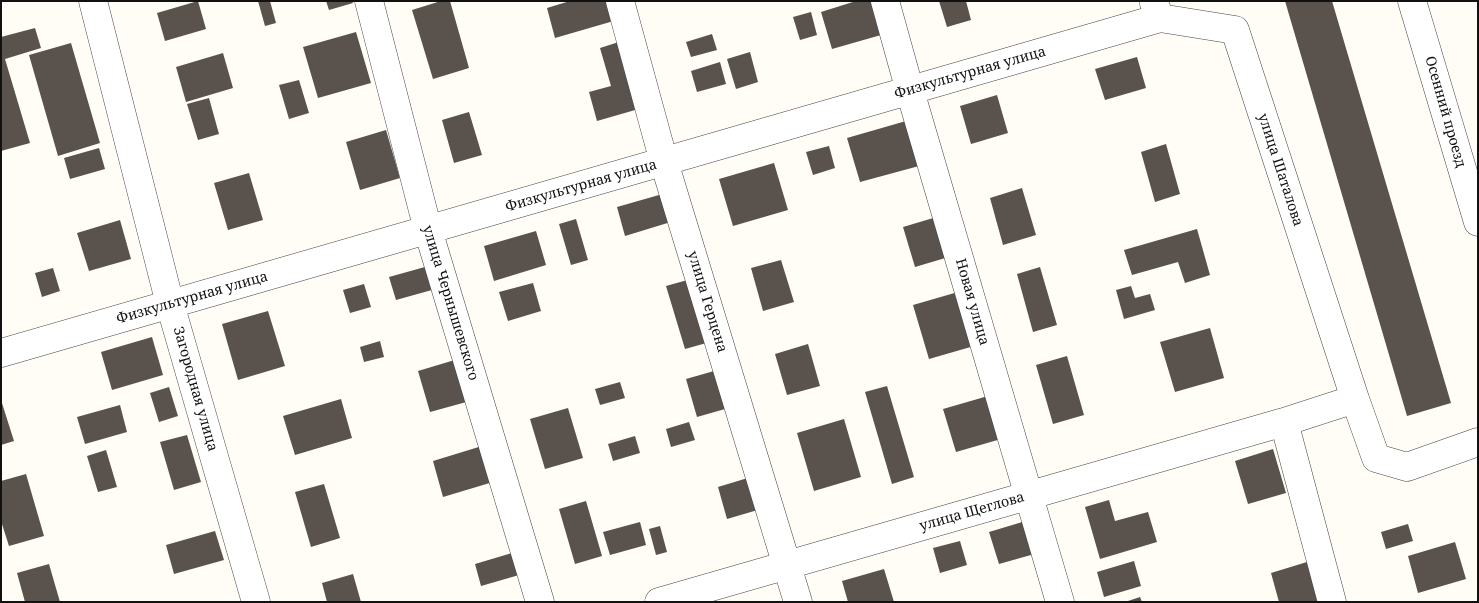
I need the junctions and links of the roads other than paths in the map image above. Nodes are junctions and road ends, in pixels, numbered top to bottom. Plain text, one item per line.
1 (93, 1) edge
2 (369, 1) edge
3 (620, 1) edge
4 (885, 1) edge
5 (1412, 1) edge
6 (1157, 10) edge
7 (910, 91) junction
8 (664, 162) junction
9 (1478, 222) edge
10 (428, 230) junction
11 (170, 304) junction
12 (1, 353) edge
13 (1355, 399) junction
14 (1284, 422) junction
15 (1478, 442) edge
16 (1029, 495) junction
17 (787, 565) junction
18 (256, 602) edge
19 (540, 602) edge
20 (659, 602) edge
21 (798, 602) edge
22 (1060, 602) edge
23 (1332, 602) edge

1 - 11 street, Загородная улица
2 - 10 street, улица Чернышевского
3 - 8 street, улица Герцена
4 - 7 street, Новая улица
5 - 9 street, Осенний проезд
6 - 7 street, Физкультурная улица
6 - 13 street, улица Шаталова
7 - 8 street, Физкультурная улица
7 - 16 street, Новая улица
8 - 10 street, Физкультурная улица
8 - 17 street, улица Герцена
10 - 11 street, Физкультурная улица
10 - 19 street, улица Чернышевского
11 - 12 street, Физкультурная улица
11 - 18 street, Загородная улица
13 - 14 street
13 - 15 street, улица Шаталова
14 - 16 street, улица Щеглова
14 - 23 street
16 - 17 street, улица Щеглова
16 - 22 street, Новая улица
17 - 20 street, улица Щеглова
17 - 21 street, улица Герцена

